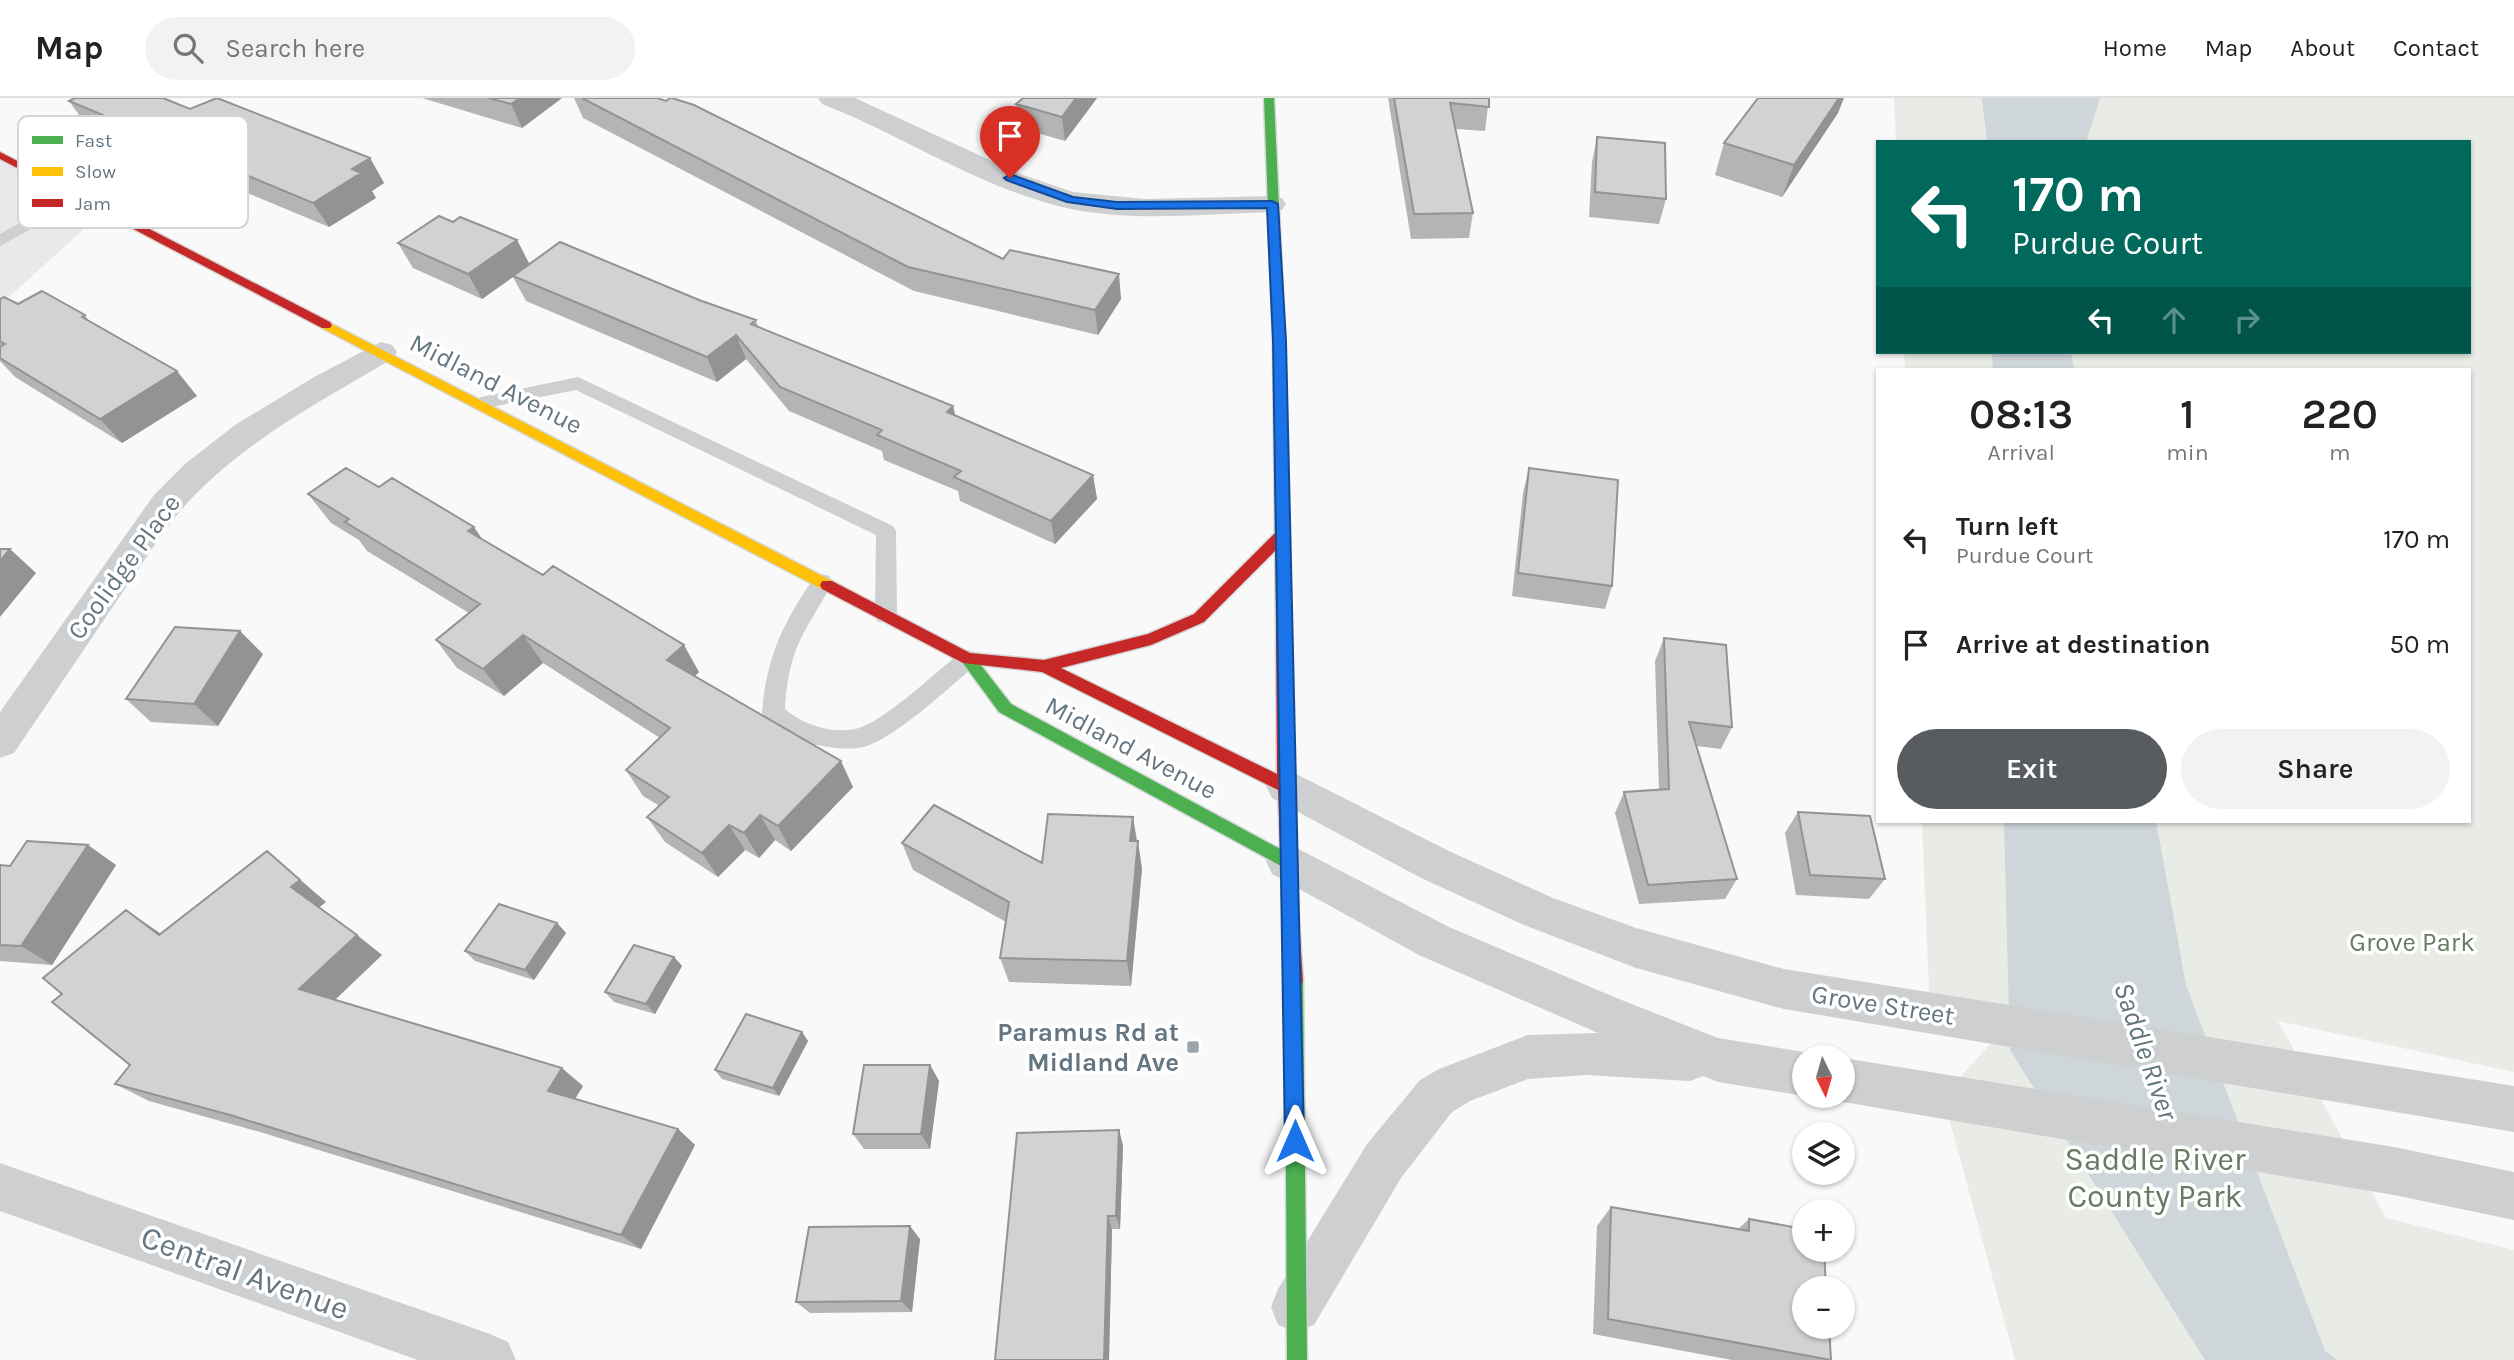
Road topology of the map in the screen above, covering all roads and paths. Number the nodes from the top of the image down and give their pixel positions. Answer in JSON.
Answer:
{"nodes":[{"id":1,"x":831,"y":98,"type":"edge"},
{"id":2,"x":1269,"y":98,"type":"edge"},
{"id":3,"x":0,"y":155,"type":"edge"},
{"id":4,"x":18,"y":164,"type":"edge"},
{"id":5,"x":1272,"y":204,"type":"junction"},
{"id":6,"x":24,"y":228,"type":"edge"},
{"id":7,"x":140,"y":228,"type":"edge"},
{"id":8,"x":0,"y":242,"type":"edge"},
{"id":9,"x":381,"y":352,"type":"junction"},
{"id":10,"x":481,"y":403,"type":"junction"},
{"id":11,"x":1282,"y":536,"type":"junction"},
{"id":12,"x":822,"y":582,"type":"junction"},
{"id":13,"x":886,"y":616,"type":"junction"},
{"id":14,"x":968,"y":659,"type":"junction"},
{"id":15,"x":1044,"y":666,"type":"junction"},
{"id":16,"x":0,"y":742,"type":"edge"},
{"id":17,"x":1286,"y":786,"type":"junction"},
{"id":18,"x":1287,"y":861,"type":"junction"},
{"id":19,"x":1718,"y":1060,"type":"junction"},
{"id":20,"x":1792,"y":1072,"type":"edge"},
{"id":21,"x":1855,"y":1082,"type":"edge"},
{"id":22,"x":2514,"y":1108,"type":"edge"},
{"id":23,"x":0,"y":1186,"type":"edge"},
{"id":24,"x":2514,"y":1196,"type":"edge"},
{"id":25,"x":1296,"y":1307,"type":"junction"},
{"id":26,"x":490,"y":1360,"type":"edge"},
{"id":27,"x":1297,"y":1360,"type":"edge"}],
"edges":[{"from":1,"to":5,"type":"street"},
{"from":2,"to":5,"type":"street"},
{"from":3,"to":4,"type":"street","name":"Midland Avenue"},
{"from":5,"to":11,"type":"street"},
{"from":6,"to":8,"type":"lane"},
{"from":7,"to":9,"type":"street","name":"Midland Avenue"},
{"from":9,"to":10,"type":"street","name":"Midland Avenue"},
{"from":9,"to":16,"type":"street","name":"Coolidge Place"},
{"from":10,"to":12,"type":"street","name":"Midland Avenue"},
{"from":10,"to":13,"type":"lane"},
{"from":11,"to":15,"type":"street"},
{"from":11,"to":17,"type":"street"},
{"from":12,"to":13,"type":"street","name":"Midland Avenue"},
{"from":12,"to":14,"type":"lane"},
{"from":13,"to":14,"type":"street","name":"Midland Avenue"},
{"from":14,"to":15,"type":"street","name":"Midland Avenue"},
{"from":14,"to":18,"type":"street","name":"Midland Avenue"},
{"from":15,"to":17,"type":"street","name":"Midland Avenue"},
{"from":17,"to":18,"type":"street"},
{"from":17,"to":22,"type":"street","name":"Grove Street"},
{"from":18,"to":19,"type":"street"},
{"from":18,"to":25,"type":"street"},
{"from":19,"to":20,"type":"street"},
{"from":19,"to":25,"type":"street"},
{"from":21,"to":24,"type":"street"},
{"from":23,"to":26,"type":"street","name":"Central Avenue"},
{"from":25,"to":27,"type":"street"}]}
